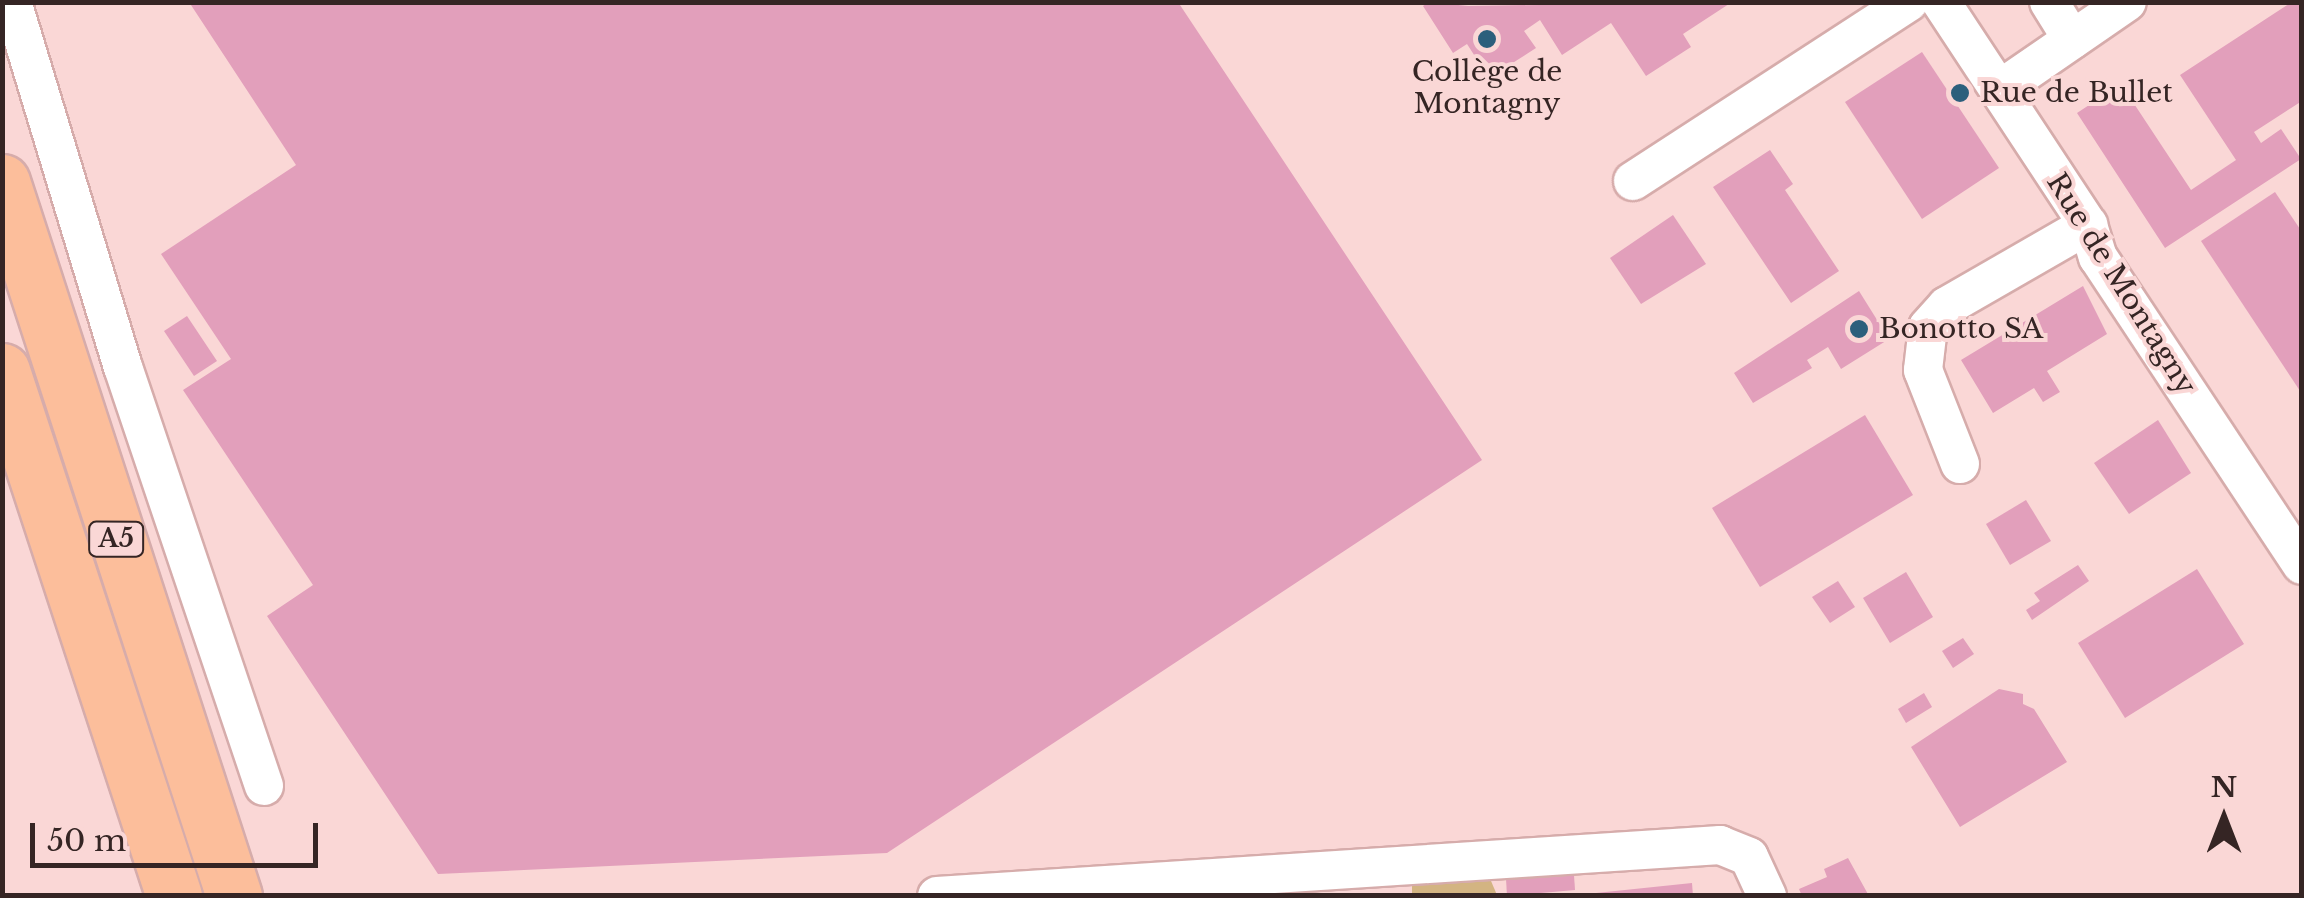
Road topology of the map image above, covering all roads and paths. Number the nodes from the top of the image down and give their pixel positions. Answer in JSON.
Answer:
{"nodes":[{"id":1,"x":12,"y":2,"type":"edge"},
{"id":2,"x":1909,"y":2,"type":"edge"},
{"id":3,"x":1941,"y":2,"type":"edge"},
{"id":4,"x":2049,"y":2,"type":"edge"},
{"id":5,"x":2127,"y":2,"type":"edge"},
{"id":6,"x":2072,"y":39,"type":"junction"},
{"id":7,"x":1999,"y":90,"type":"junction"},
{"id":8,"x":1633,"y":181,"type":"dead end"},
{"id":9,"x":2,"y":182,"type":"edge"},
{"id":10,"x":2088,"y":226,"type":"junction"},
{"id":11,"x":2,"y":371,"type":"edge"},
{"id":12,"x":1960,"y":464,"type":"dead end"},
{"id":13,"x":2302,"y":565,"type":"edge"},
{"id":14,"x":264,"y":786,"type":"dead end"},
{"id":15,"x":174,"y":896,"type":"edge"},
{"id":16,"x":234,"y":896,"type":"edge"},
{"id":17,"x":937,"y":896,"type":"edge"},
{"id":18,"x":1767,"y":896,"type":"edge"}],
"edges":[{"from":1,"to":14,"type":"street"},
{"from":2,"to":8,"type":"street"},
{"from":3,"to":7,"type":"street","name":"Rue de Montagny"},
{"from":4,"to":6,"type":"street"},
{"from":5,"to":6,"type":"street"},
{"from":6,"to":7,"type":"street"},
{"from":7,"to":10,"type":"street","name":"Rue de Montagny"},
{"from":9,"to":16,"type":"highway","number":"A5"},
{"from":10,"to":12,"type":"street"},
{"from":10,"to":13,"type":"street","name":"Rue de Montagny"},
{"from":11,"to":15,"type":"highway","number":"A5"},
{"from":17,"to":18,"type":"street"}]}
